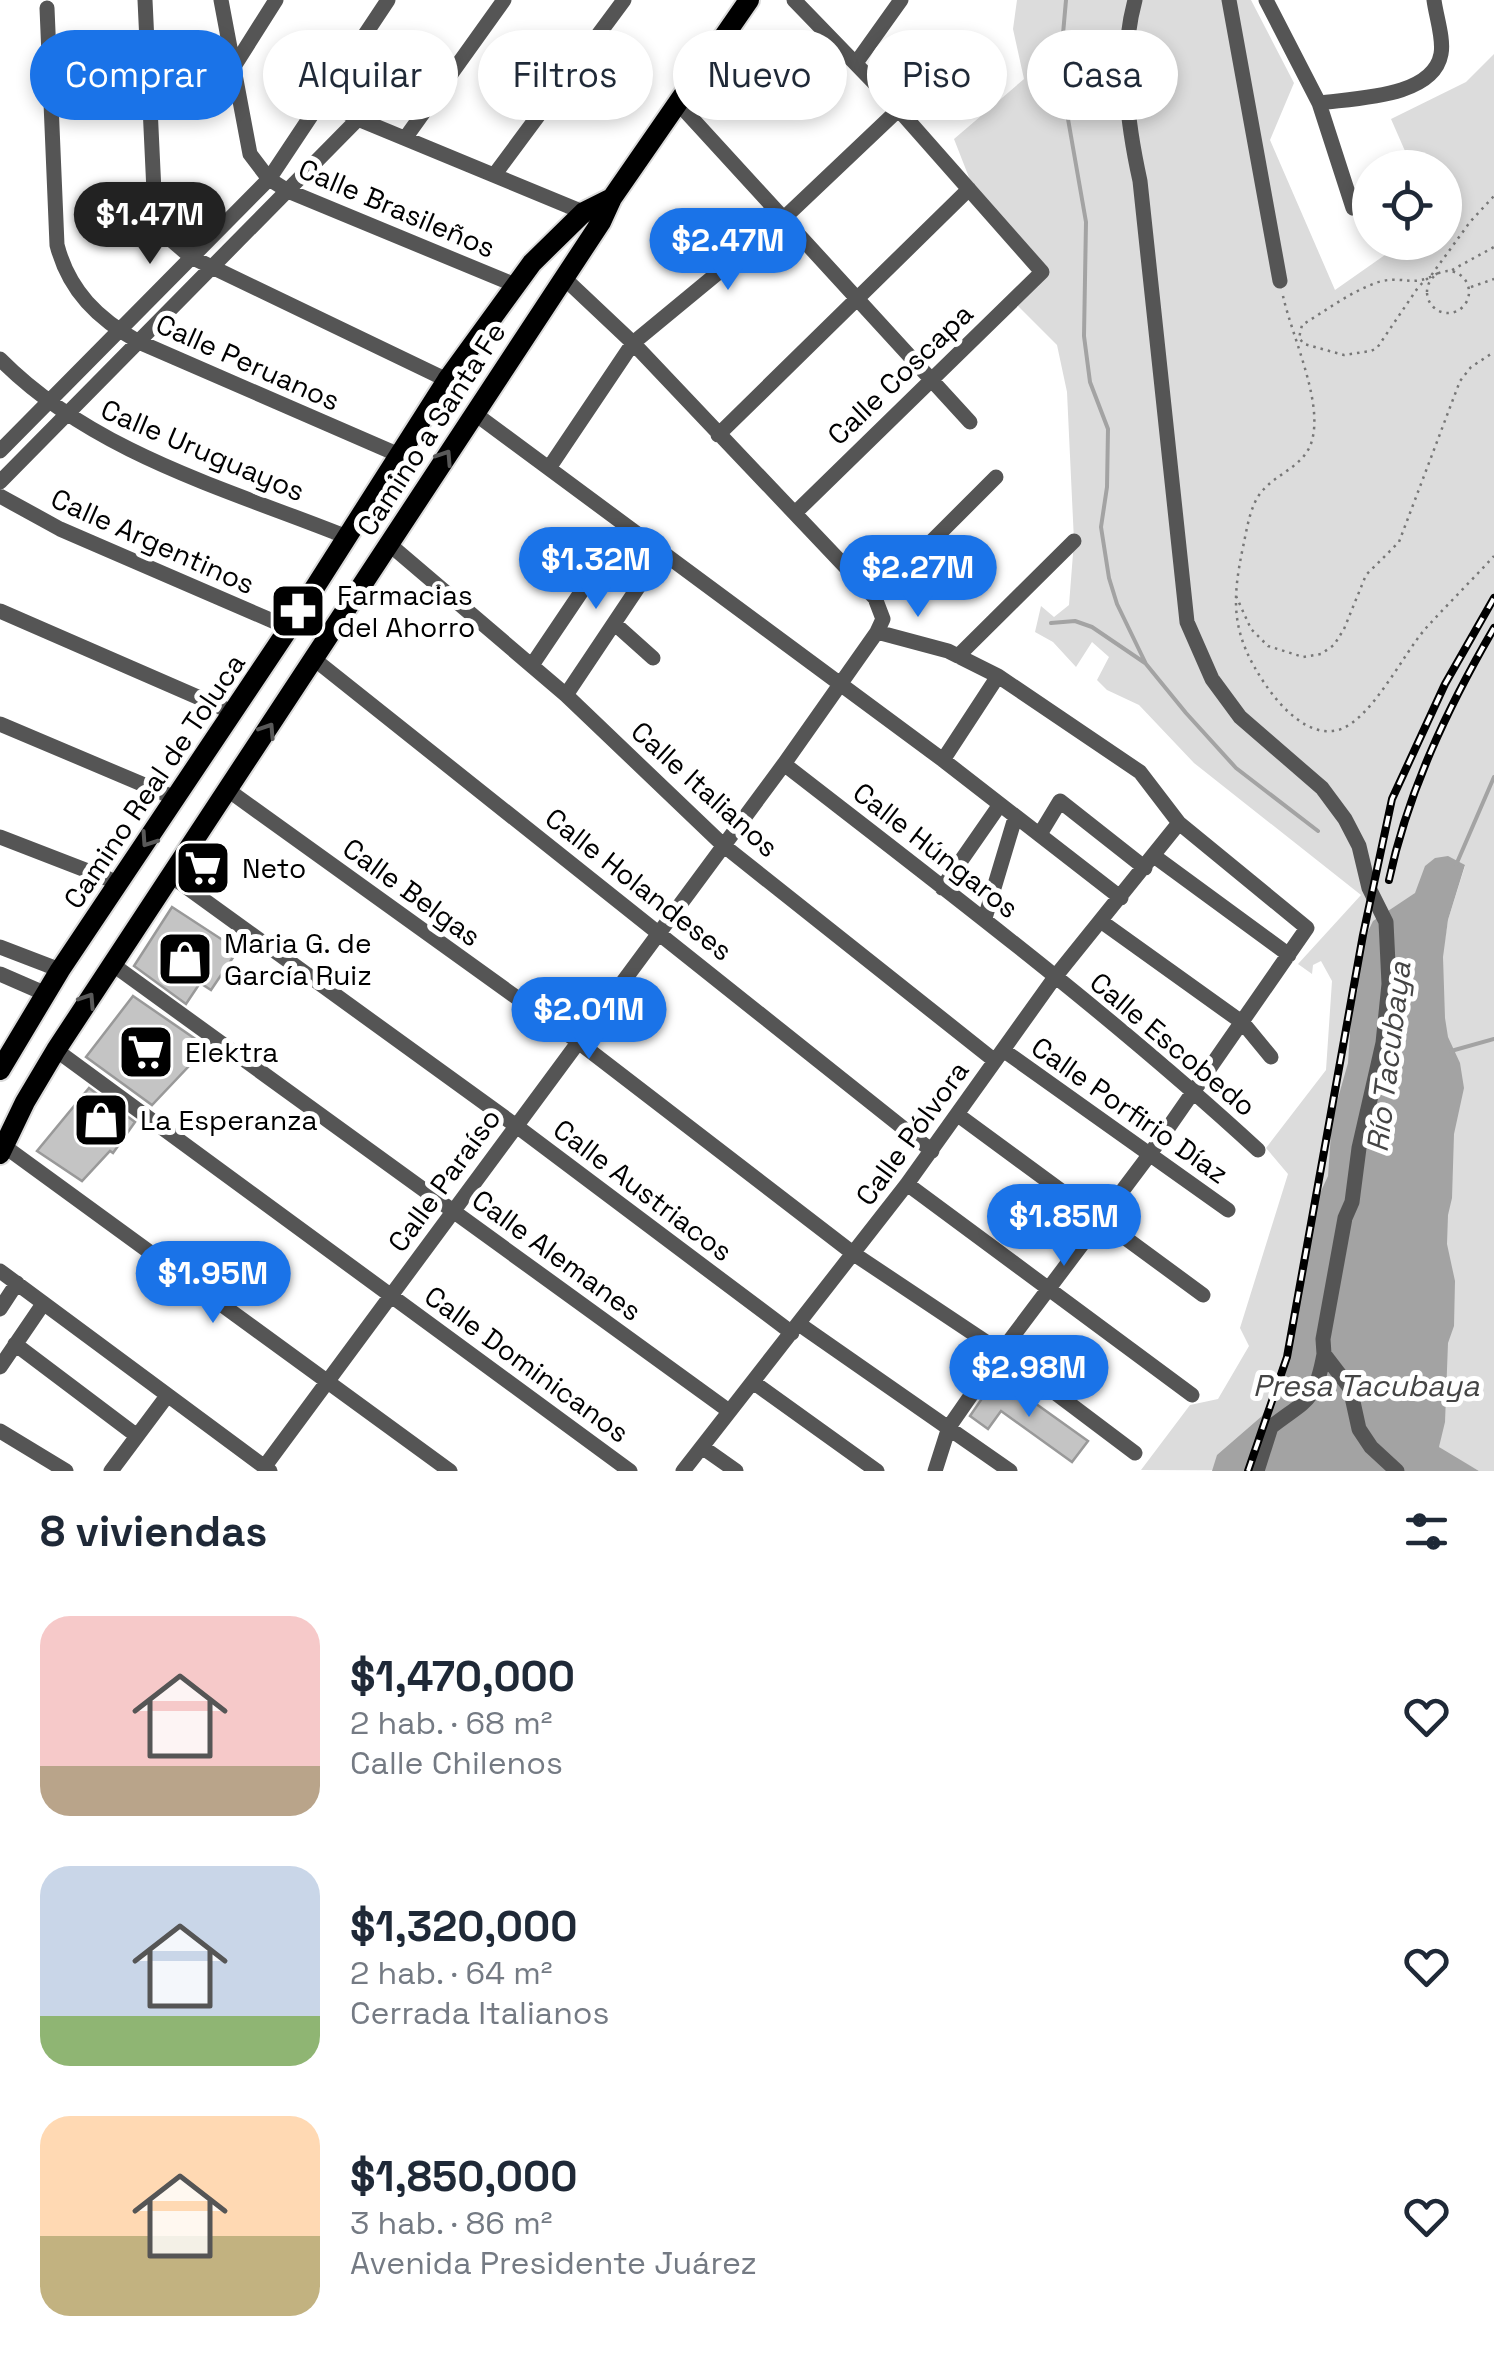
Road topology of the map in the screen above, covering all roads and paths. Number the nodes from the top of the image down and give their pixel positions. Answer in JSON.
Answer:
{"nodes":[{"id":1,"x":145,"y":0,"type":"edge"},
{"id":2,"x":221,"y":0,"type":"edge"},
{"id":3,"x":276,"y":0,"type":"edge"},
{"id":4,"x":388,"y":0,"type":"edge"},
{"id":5,"x":504,"y":0,"type":"edge"},
{"id":6,"x":624,"y":0,"type":"edge"},
{"id":7,"x":794,"y":0,"type":"edge"},
{"id":8,"x":901,"y":0,"type":"edge"},
{"id":9,"x":1135,"y":0,"type":"edge"},
{"id":10,"x":1229,"y":0,"type":"edge"},
{"id":11,"x":1266,"y":0,"type":"edge"},
{"id":12,"x":1434,"y":0,"type":"edge"},
{"id":13,"x":745,"y":2,"type":"edge"},
{"id":14,"x":47,"y":8,"type":"dead end"},
{"id":15,"x":226,"y":30,"type":"edge"},
{"id":16,"x":368,"y":30,"type":"edge"},
{"id":17,"x":726,"y":30,"type":"edge"},
{"id":18,"x":243,"y":52,"type":"edge"},
{"id":19,"x":856,"y":62,"type":"junction"},
{"id":20,"x":867,"y":75,"type":"edge"},
{"id":21,"x":1319,"y":103,"type":"junction"},
{"id":22,"x":673,"y":108,"type":"edge"},
{"id":23,"x":243,"y":119,"type":"edge"},
{"id":24,"x":309,"y":120,"type":"edge"},
{"id":25,"x":357,"y":120,"type":"edge"},
{"id":26,"x":361,"y":120,"type":"edge"},
{"id":27,"x":693,"y":120,"type":"edge"},
{"id":28,"x":887,"y":120,"type":"edge"},
{"id":29,"x":907,"y":120,"type":"edge"},
{"id":30,"x":406,"y":137,"type":"junction"},
{"id":31,"x":494,"y":174,"type":"junction"},
{"id":32,"x":269,"y":179,"type":"junction"},
{"id":33,"x":969,"y":190,"type":"junction"},
{"id":34,"x":288,"y":191,"type":"junction"},
{"id":35,"x":1494,"y":196,"type":"edge"},
{"id":36,"x":1352,"y":205,"type":"edge"},
{"id":37,"x":592,"y":217,"type":"junction"},
{"id":38,"x":782,"y":220,"type":"junction"},
{"id":39,"x":1494,"y":246,"type":"edge"},
{"id":40,"x":191,"y":257,"type":"junction"},
{"id":41,"x":213,"y":267,"type":"junction"},
{"id":42,"x":1451,"y":271,"type":"junction"},
{"id":43,"x":1438,"y":273,"type":"junction"},
{"id":44,"x":563,"y":277,"type":"junction"},
{"id":45,"x":1280,"y":280,"type":"joint"},
{"id":46,"x":1426,"y":280,"type":"junction"},
{"id":47,"x":1494,"y":280,"type":"edge"},
{"id":48,"x":515,"y":285,"type":"junction"},
{"id":49,"x":1469,"y":288,"type":"junction"},
{"id":50,"x":857,"y":298,"type":"junction"},
{"id":51,"x":119,"y":331,"type":"junction"},
{"id":52,"x":139,"y":342,"type":"junction"},
{"id":53,"x":633,"y":343,"type":"junction"},
{"id":54,"x":1494,"y":352,"type":"edge"},
{"id":55,"x":0,"y":360,"type":"edge"},
{"id":56,"x":930,"y":378,"type":"junction"},
{"id":57,"x":447,"y":380,"type":"junction"},
{"id":58,"x":48,"y":402,"type":"junction"},
{"id":59,"x":474,"y":413,"type":"junction"},
{"id":60,"x":66,"y":416,"type":"junction"},
{"id":61,"x":970,"y":422,"type":"dead end"},
{"id":62,"x":718,"y":435,"type":"junction"},
{"id":63,"x":0,"y":452,"type":"edge"},
{"id":64,"x":399,"y":455,"type":"junction"},
{"id":65,"x":549,"y":468,"type":"junction"},
{"id":66,"x":996,"y":477,"type":"dead end"},
{"id":67,"x":0,"y":482,"type":"edge"},
{"id":68,"x":0,"y":496,"type":"edge"},
{"id":69,"x":794,"y":513,"type":"junction"},
{"id":70,"x":626,"y":527,"type":"junction"},
{"id":71,"x":346,"y":537,"type":"junction"},
{"id":72,"x":1074,"y":542,"type":"dead end"},
{"id":73,"x":389,"y":544,"type":"junction"},
{"id":74,"x":661,"y":554,"type":"junction"},
{"id":75,"x":1494,"y":556,"type":"edge"},
{"id":76,"x":1236,"y":595,"type":"junction"},
{"id":77,"x":876,"y":598,"type":"junction"},
{"id":78,"x":0,"y":612,"type":"edge"},
{"id":79,"x":615,"y":624,"type":"junction"},
{"id":80,"x":289,"y":628,"type":"junction"},
{"id":81,"x":877,"y":632,"type":"junction"},
{"id":82,"x":953,"y":653,"type":"junction"},
{"id":83,"x":652,"y":658,"type":"dead end"},
{"id":84,"x":314,"y":659,"type":"junction"},
{"id":85,"x":532,"y":665,"type":"junction"},
{"id":86,"x":998,"y":676,"type":"junction"},
{"id":87,"x":841,"y":684,"type":"junction"},
{"id":88,"x":566,"y":694,"type":"junction"},
{"id":89,"x":232,"y":712,"type":"junction"},
{"id":90,"x":0,"y":724,"type":"edge"},
{"id":91,"x":943,"y":760,"type":"junction"},
{"id":92,"x":784,"y":764,"type":"junction"},
{"id":93,"x":228,"y":790,"type":"junction"},
{"id":94,"x":175,"y":798,"type":"junction"},
{"id":95,"x":999,"y":806,"type":"junction"},
{"id":96,"x":1015,"y":818,"type":"junction"},
{"id":97,"x":1179,"y":823,"type":"junction"},
{"id":98,"x":1040,"y":834,"type":"junction"},
{"id":99,"x":0,"y":836,"type":"edge"},
{"id":100,"x":723,"y":844,"type":"junction"},
{"id":101,"x":1150,"y":862,"type":"junction"},
{"id":102,"x":171,"y":876,"type":"junction"},
{"id":103,"x":119,"y":883,"type":"junction"},
{"id":104,"x":942,"y":888,"type":"junction"},
{"id":105,"x":1121,"y":898,"type":"junction"},
{"id":106,"x":985,"y":918,"type":"junction"},
{"id":107,"x":1102,"y":922,"type":"junction"},
{"id":108,"x":658,"y":931,"type":"junction"},
{"id":109,"x":0,"y":947,"type":"edge"},
{"id":110,"x":1289,"y":955,"type":"junction"},
{"id":111,"x":112,"y":964,"type":"junction"},
{"id":112,"x":60,"y":970,"type":"junction"},
{"id":113,"x":0,"y":974,"type":"edge"},
{"id":114,"x":1056,"y":977,"type":"junction"},
{"id":115,"x":46,"y":994,"type":"junction"},
{"id":116,"x":1244,"y":1024,"type":"junction"},
{"id":117,"x":576,"y":1042,"type":"junction"},
{"id":118,"x":56,"y":1050,"type":"junction"},
{"id":119,"x":999,"y":1055,"type":"junction"},
{"id":120,"x":1271,"y":1058,"type":"dead end"},
{"id":121,"x":0,"y":1070,"type":"edge"},
{"id":122,"x":1192,"y":1090,"type":"junction"},
{"id":123,"x":958,"y":1115,"type":"junction"},
{"id":124,"x":515,"y":1125,"type":"junction"},
{"id":125,"x":1,"y":1147,"type":"edge"},
{"id":126,"x":1258,"y":1150,"type":"dead end"},
{"id":127,"x":932,"y":1151,"type":"junction"},
{"id":128,"x":1150,"y":1154,"type":"junction"},
{"id":129,"x":907,"y":1184,"type":"junction"},
{"id":130,"x":453,"y":1210,"type":"junction"},
{"id":131,"x":1228,"y":1210,"type":"dead end"},
{"id":132,"x":1100,"y":1220,"type":"junction"},
{"id":133,"x":854,"y":1254,"type":"junction"},
{"id":134,"x":0,"y":1271,"type":"edge"},
{"id":135,"x":17,"y":1282,"type":"junction"},
{"id":136,"x":1051,"y":1288,"type":"junction"},
{"id":137,"x":392,"y":1295,"type":"junction"},
{"id":138,"x":1203,"y":1295,"type":"dead end"},
{"id":139,"x":43,"y":1304,"type":"junction"},
{"id":140,"x":0,"y":1309,"type":"edge"},
{"id":141,"x":796,"y":1329,"type":"junction"},
{"id":142,"x":14,"y":1344,"type":"junction"},
{"id":143,"x":1001,"y":1352,"type":"junction"},
{"id":144,"x":1324,"y":1354,"type":"junction"},
{"id":145,"x":0,"y":1366,"type":"edge"},
{"id":146,"x":327,"y":1381,"type":"junction"},
{"id":147,"x":754,"y":1382,"type":"junction"},
{"id":148,"x":1192,"y":1395,"type":"dead end"},
{"id":149,"x":168,"y":1396,"type":"junction"},
{"id":150,"x":729,"y":1411,"type":"junction"},
{"id":151,"x":950,"y":1427,"type":"junction"},
{"id":152,"x":0,"y":1431,"type":"edge"},
{"id":153,"x":137,"y":1436,"type":"junction"},
{"id":154,"x":702,"y":1447,"type":"junction"},
{"id":155,"x":1135,"y":1453,"type":"dead end"},
{"id":156,"x":268,"y":1469,"type":"edge"},
{"id":157,"x":66,"y":1471,"type":"edge"},
{"id":158,"x":110,"y":1471,"type":"edge"},
{"id":159,"x":450,"y":1471,"type":"edge"},
{"id":160,"x":630,"y":1471,"type":"edge"},
{"id":161,"x":683,"y":1471,"type":"edge"},
{"id":162,"x":736,"y":1471,"type":"edge"},
{"id":163,"x":877,"y":1471,"type":"edge"},
{"id":164,"x":935,"y":1471,"type":"edge"},
{"id":165,"x":1010,"y":1471,"type":"edge"},
{"id":166,"x":1257,"y":1471,"type":"edge"},
{"id":167,"x":1397,"y":1471,"type":"edge"}],
"edges":[{"from":1,"to":40,"type":"street"},
{"from":2,"to":15,"type":"street","name":"Calle Brasileños"},
{"from":3,"to":18,"type":"street"},
{"from":4,"to":16,"type":"street"},
{"from":5,"to":30,"type":"street"},
{"from":6,"to":31,"type":"street"},
{"from":7,"to":19,"type":"street"},
{"from":8,"to":19,"type":"street"},
{"from":9,"to":144,"type":"street"},
{"from":10,"to":45,"type":"street"},
{"from":11,"to":21,"type":"street"},
{"from":12,"to":21,"type":"street"},
{"from":13,"to":17,"type":"main road"},
{"from":14,"to":51,"type":"street","name":"Calle Peruanos"},
{"from":19,"to":20,"type":"street"},
{"from":21,"to":36,"type":"street"},
{"from":22,"to":37,"type":"main road","name":"Camino Real de Toluca"},
{"from":23,"to":32,"type":"street","name":"Calle Brasileños"},
{"from":24,"to":32,"type":"street"},
{"from":25,"to":34,"type":"street"},
{"from":26,"to":30,"type":"street"},
{"from":27,"to":38,"type":"street"},
{"from":28,"to":38,"type":"street"},
{"from":29,"to":33,"type":"street"},
{"from":30,"to":31,"type":"street"},
{"from":31,"to":37,"type":"street"},
{"from":32,"to":34,"type":"street","name":"Calle Brasileños"},
{"from":32,"to":40,"type":"street"},
{"from":33,"to":50,"type":"street"},
{"from":33,"to":56,"type":"street","name":"Calle Coscapa"},
{"from":34,"to":41,"type":"street"},
{"from":34,"to":48,"type":"street","name":"Calle Brasileños"},
{"from":35,"to":46,"type":"path"},
{"from":37,"to":44,"type":"main road","name":"Camino a Santa Fe"},
{"from":37,"to":48,"type":"main road","name":"Camino Real de Toluca"},
{"from":38,"to":50,"type":"street"},
{"from":38,"to":53,"type":"street"},
{"from":39,"to":42,"type":"path"},
{"from":40,"to":41,"type":"street"},
{"from":40,"to":51,"type":"street"},
{"from":41,"to":52,"type":"street"},
{"from":41,"to":57,"type":"street"},
{"from":42,"to":43,"type":"path"},
{"from":42,"to":49,"type":"path"},
{"from":43,"to":46,"type":"path"},
{"from":43,"to":49,"type":"path"},
{"from":44,"to":53,"type":"street"},
{"from":44,"to":59,"type":"main road","name":"Camino a Santa Fe"},
{"from":45,"to":76,"type":"path"},
{"from":46,"to":46,"type":"path"},
{"from":47,"to":49,"type":"path"},
{"from":48,"to":57,"type":"main road","name":"Camino Real de Toluca"},
{"from":50,"to":56,"type":"street"},
{"from":50,"to":62,"type":"street"},
{"from":51,"to":52,"type":"street","name":"Calle Peruanos"},
{"from":51,"to":58,"type":"street"},
{"from":52,"to":60,"type":"street"},
{"from":52,"to":64,"type":"street","name":"Calle Peruanos"},
{"from":53,"to":62,"type":"street"},
{"from":53,"to":65,"type":"street"},
{"from":54,"to":76,"type":"path"},
{"from":55,"to":58,"type":"street","name":"Calle Uruguayos"},
{"from":56,"to":61,"type":"street"},
{"from":56,"to":69,"type":"street","name":"Calle Coscapa"},
{"from":57,"to":64,"type":"main road","name":"Camino Real de Toluca"},
{"from":58,"to":60,"type":"street","name":"Calle Uruguayos"},
{"from":58,"to":63,"type":"street"},
{"from":59,"to":65,"type":"street"},
{"from":73,"to":59,"type":"main road","name":"Camino a Santa Fe","one_way":true},
{"from":60,"to":67,"type":"street"},
{"from":60,"to":71,"type":"street","name":"Calle Uruguayos"},
{"from":62,"to":69,"type":"street"},
{"from":64,"to":71,"type":"main road","name":"Camino Real de Toluca"},
{"from":65,"to":70,"type":"street"},
{"from":66,"to":77,"type":"street"},
{"from":68,"to":80,"type":"street","name":"Calle Argentinos"},
{"from":69,"to":77,"type":"street"},
{"from":70,"to":74,"type":"street"},
{"from":70,"to":85,"type":"street"},
{"from":71,"to":80,"type":"main road","name":"Camino Real de Toluca"},
{"from":72,"to":82,"type":"street"},
{"from":73,"to":84,"type":"main road","name":"Camino a Santa Fe"},
{"from":73,"to":85,"type":"street","name":"Calle Italianos"},
{"from":74,"to":79,"type":"street"},
{"from":74,"to":87,"type":"street"},
{"from":75,"to":76,"type":"path"},
{"from":77,"to":81,"type":"street"},
{"from":78,"to":89,"type":"street"},
{"from":79,"to":83,"type":"street"},
{"from":79,"to":88,"type":"street"},
{"from":80,"to":89,"type":"main road","name":"Camino Real de Toluca"},
{"from":81,"to":82,"type":"street"},
{"from":81,"to":87,"type":"street","name":"Calle Paraíso"},
{"from":82,"to":86,"type":"street"},
{"from":93,"to":84,"type":"main road","name":"Camino a Santa Fe","one_way":true},
{"from":84,"to":108,"type":"street","name":"Calle Holandeses"},
{"from":85,"to":88,"type":"street","name":"Calle Italianos"},
{"from":86,"to":91,"type":"street"},
{"from":86,"to":97,"type":"street"},
{"from":87,"to":91,"type":"street"},
{"from":87,"to":92,"type":"street","name":"Calle Paraíso"},
{"from":88,"to":100,"type":"street","name":"Calle Italianos"},
{"from":89,"to":94,"type":"main road","name":"Camino Real de Toluca"},
{"from":90,"to":94,"type":"street"},
{"from":91,"to":95,"type":"street"},
{"from":92,"to":100,"type":"street","name":"Calle Paraíso"},
{"from":92,"to":104,"type":"street","name":"Calle Húngaros"},
{"from":93,"to":102,"type":"main road","name":"Camino a Santa Fe"},
{"from":93,"to":117,"type":"street","name":"Calle Belgas"},
{"from":94,"to":103,"type":"main road","name":"Camino Real de Toluca","one_way":true},
{"from":95,"to":96,"type":"street"},
{"from":95,"to":104,"type":"street"},
{"from":96,"to":98,"type":"street"},
{"from":96,"to":106,"type":"street"},
{"from":97,"to":101,"type":"street","name":"Calle Pólvora"},
{"from":97,"to":110,"type":"street"},
{"from":98,"to":101,"type":"street"},
{"from":98,"to":105,"type":"street"},
{"from":99,"to":103,"type":"street"},
{"from":100,"to":108,"type":"street","name":"Calle Paraíso"},
{"from":100,"to":119,"type":"street","name":"Calle Italianos"},
{"from":101,"to":105,"type":"street","name":"Calle Pólvora"},
{"from":101,"to":110,"type":"street"},
{"from":102,"to":111,"type":"main road","name":"Camino a Santa Fe"},
{"from":102,"to":124,"type":"street","name":"Calle Austriacos"},
{"from":103,"to":112,"type":"main road","name":"Camino Real de Toluca"},
{"from":104,"to":106,"type":"street","name":"Calle Húngaros"},
{"from":105,"to":107,"type":"street","name":"Calle Pólvora"},
{"from":106,"to":114,"type":"street","name":"Calle Húngaros"},
{"from":107,"to":114,"type":"street","name":"Calle Pólvora"},
{"from":107,"to":116,"type":"street"},
{"from":108,"to":117,"type":"street","name":"Calle Paraíso"},
{"from":108,"to":127,"type":"street","name":"Calle Holandeses"},
{"from":109,"to":112,"type":"street"},
{"from":110,"to":116,"type":"street"},
{"from":118,"to":111,"type":"main road","name":"Camino a Santa Fe","one_way":true},
{"from":111,"to":130,"type":"street","name":"Calle Alemanes"},
{"from":112,"to":115,"type":"main road","name":"Camino Real de Toluca"},
{"from":113,"to":115,"type":"street"},
{"from":114,"to":119,"type":"street","name":"Calle Pólvora"},
{"from":114,"to":122,"type":"street","name":"Calle Escobedo"},
{"from":115,"to":121,"type":"main road","name":"Camino Real de Toluca"},
{"from":116,"to":120,"type":"street"},
{"from":116,"to":122,"type":"street"},
{"from":117,"to":124,"type":"street","name":"Calle Paraíso"},
{"from":117,"to":133,"type":"street","name":"Calle Belgas"},
{"from":118,"to":125,"type":"main road","name":"Camino a Santa Fe"},
{"from":118,"to":137,"type":"street","name":"Calle Dominicanos"},
{"from":119,"to":123,"type":"street","name":"Calle Pólvora"},
{"from":119,"to":128,"type":"street","name":"Calle Porfirio Díaz"},
{"from":122,"to":126,"type":"street","name":"Calle Escobedo"},
{"from":122,"to":128,"type":"street"},
{"from":123,"to":127,"type":"street","name":"Calle Pólvora"},
{"from":123,"to":132,"type":"street"},
{"from":124,"to":130,"type":"street","name":"Calle Paraíso"},
{"from":124,"to":141,"type":"street","name":"Calle Austriacos"},
{"from":125,"to":146,"type":"street"},
{"from":127,"to":129,"type":"street","name":"Calle Pólvora"},
{"from":128,"to":131,"type":"street","name":"Calle Porfirio Díaz"},
{"from":128,"to":132,"type":"street"},
{"from":129,"to":133,"type":"street","name":"Calle Pólvora"},
{"from":129,"to":136,"type":"street"},
{"from":130,"to":137,"type":"street","name":"Calle Paraíso"},
{"from":130,"to":150,"type":"street","name":"Calle Alemanes"},
{"from":132,"to":136,"type":"street"},
{"from":132,"to":138,"type":"street"},
{"from":133,"to":141,"type":"street","name":"Calle Pólvora"},
{"from":133,"to":143,"type":"street","name":"Calle Belgas"},
{"from":134,"to":135,"type":"street"},
{"from":135,"to":139,"type":"street"},
{"from":135,"to":140,"type":"street"},
{"from":136,"to":143,"type":"street"},
{"from":136,"to":148,"type":"street"},
{"from":137,"to":146,"type":"street","name":"Calle Paraíso"},
{"from":137,"to":160,"type":"street","name":"Calle Dominicanos"},
{"from":139,"to":142,"type":"street"},
{"from":139,"to":149,"type":"street"},
{"from":141,"to":147,"type":"street","name":"Calle Pólvora"},
{"from":141,"to":151,"type":"street","name":"Calle Austriacos"},
{"from":142,"to":145,"type":"street"},
{"from":142,"to":153,"type":"street"},
{"from":143,"to":151,"type":"street"},
{"from":143,"to":155,"type":"street","name":"Calle Belgas"},
{"from":144,"to":166,"type":"street"},
{"from":144,"to":167,"type":"street"},
{"from":146,"to":156,"type":"street","name":"Calle Paraíso"},
{"from":146,"to":159,"type":"street"},
{"from":147,"to":150,"type":"street","name":"Calle Pólvora"},
{"from":147,"to":163,"type":"street"},
{"from":149,"to":153,"type":"street"},
{"from":149,"to":156,"type":"street"},
{"from":150,"to":154,"type":"street","name":"Calle Pólvora"},
{"from":151,"to":164,"type":"street"},
{"from":151,"to":165,"type":"street","name":"Calle Austriacos"},
{"from":152,"to":157,"type":"street"},
{"from":153,"to":158,"type":"street"},
{"from":154,"to":161,"type":"street","name":"Calle Pólvora"},
{"from":154,"to":162,"type":"street"}]}
